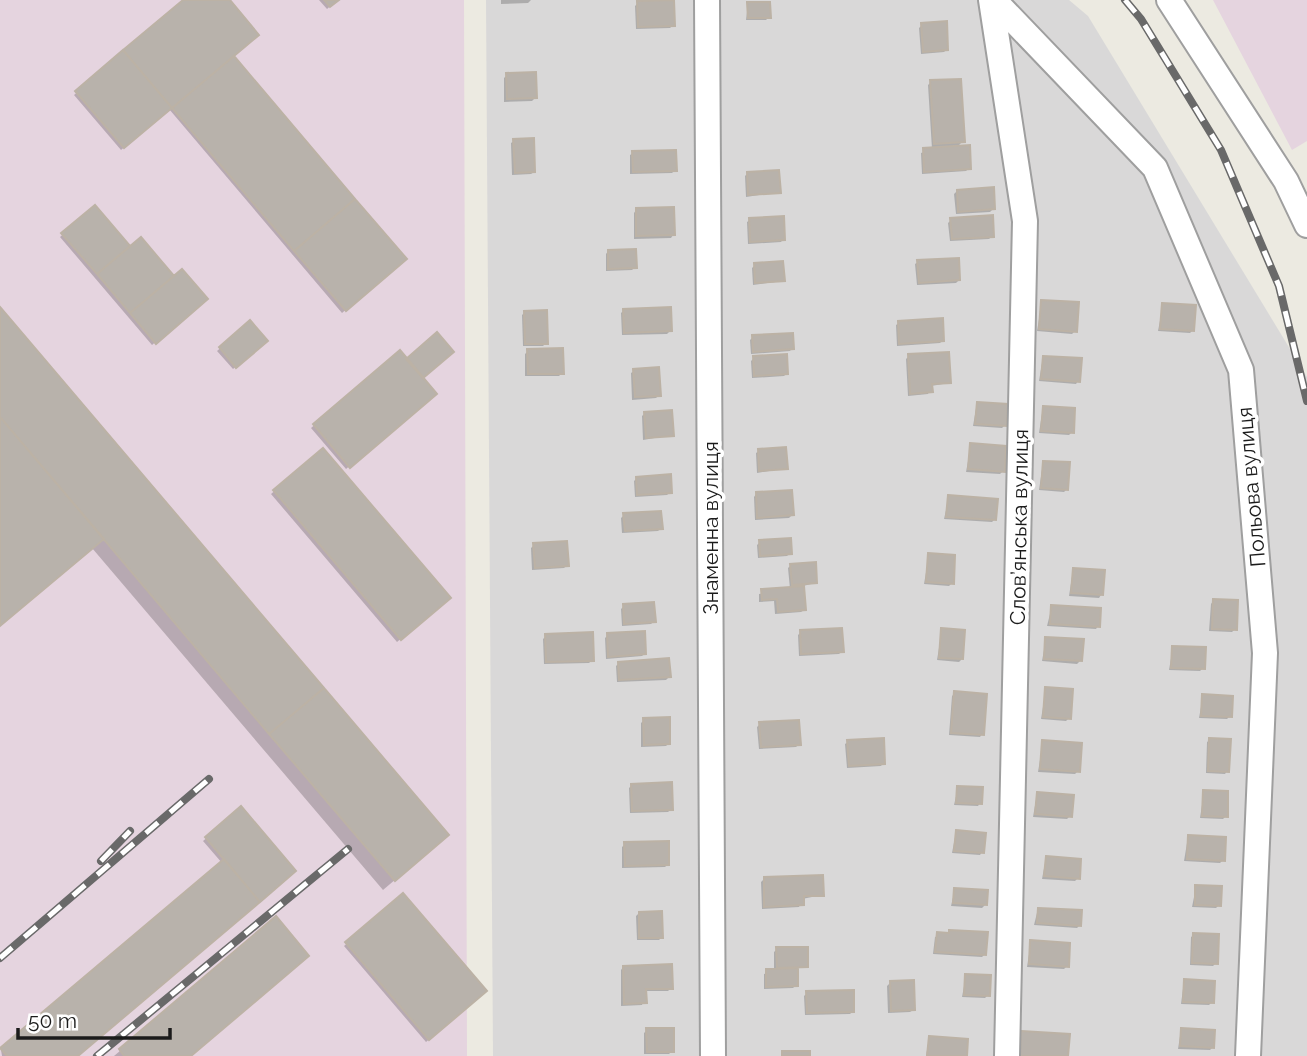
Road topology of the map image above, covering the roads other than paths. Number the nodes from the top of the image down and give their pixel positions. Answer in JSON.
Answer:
{"nodes":[{"id":1,"x":706,"y":0,"type":"edge"},
{"id":2,"x":992,"y":0,"type":"edge"},
{"id":3,"x":1168,"y":0,"type":"edge"},
{"id":4,"x":1307,"y":225,"type":"edge"},
{"id":5,"x":713,"y":1056,"type":"edge"},
{"id":6,"x":1007,"y":1056,"type":"edge"},
{"id":7,"x":1248,"y":1056,"type":"edge"}],
"edges":[{"from":1,"to":5,"type":"street","name":"Знаменна вулиця"},
{"from":2,"to":6,"type":"street","name":"Слов’янська вулиця"},
{"from":2,"to":7,"type":"street","name":"Польова вулиця"},
{"from":3,"to":4,"type":"street"}]}
